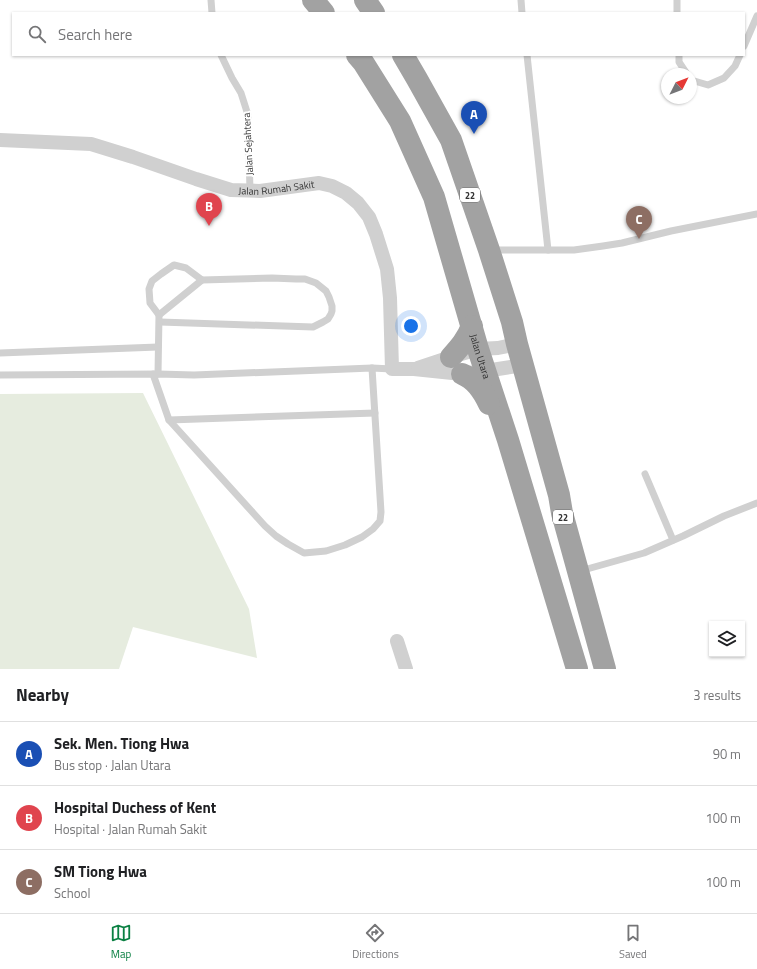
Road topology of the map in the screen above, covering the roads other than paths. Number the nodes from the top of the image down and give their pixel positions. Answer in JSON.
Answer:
{"nodes":[{"id":1,"x":211,"y":0,"type":"edge"},
{"id":2,"x":313,"y":0,"type":"edge"},
{"id":3,"x":365,"y":0,"type":"edge"},
{"id":4,"x":384,"y":0,"type":"edge"},
{"id":5,"x":521,"y":0,"type":"edge"},
{"id":6,"x":677,"y":0,"type":"edge"},
{"id":7,"x":212,"y":12,"type":"edge"},
{"id":8,"x":323,"y":12,"type":"edge"},
{"id":9,"x":373,"y":12,"type":"edge"},
{"id":10,"x":386,"y":12,"type":"edge"},
{"id":11,"x":522,"y":12,"type":"edge"},
{"id":12,"x":677,"y":12,"type":"edge"},
{"id":13,"x":757,"y":16,"type":"edge"},
{"id":14,"x":745,"y":44,"type":"edge"},
{"id":15,"x":221,"y":56,"type":"edge"},
{"id":16,"x":359,"y":56,"type":"edge"},
{"id":17,"x":404,"y":56,"type":"edge"},
{"id":18,"x":527,"y":56,"type":"edge"},
{"id":19,"x":679,"y":56,"type":"edge"},
{"id":20,"x":740,"y":56,"type":"edge"},
{"id":21,"x":683,"y":68,"type":"edge"},
{"id":22,"x":697,"y":82,"type":"edge"},
{"id":23,"x":0,"y":140,"type":"edge"},
{"id":24,"x":250,"y":191,"type":"junction"},
{"id":25,"x":757,"y":214,"type":"edge"},
{"id":26,"x":489,"y":250,"type":"junction"},
{"id":27,"x":548,"y":250,"type":"junction"},
{"id":28,"x":202,"y":280,"type":"junction"},
{"id":29,"x":160,"y":318,"type":"junction"},
{"id":30,"x":472,"y":326,"type":"junction"},
{"id":31,"x":517,"y":344,"type":"junction"},
{"id":32,"x":158,"y":347,"type":"junction"},
{"id":33,"x":478,"y":349,"type":"junction"},
{"id":34,"x":0,"y":353,"type":"edge"},
{"id":35,"x":523,"y":364,"type":"junction"},
{"id":36,"x":456,"y":365,"type":"junction"},
{"id":37,"x":372,"y":368,"type":"junction"},
{"id":38,"x":392,"y":369,"type":"junction"},
{"id":39,"x":414,"y":369,"type":"junction"},
{"id":40,"x":485,"y":372,"type":"junction"},
{"id":41,"x":155,"y":374,"type":"junction"},
{"id":42,"x":0,"y":375,"type":"edge"},
{"id":43,"x":375,"y":413,"type":"junction"},
{"id":44,"x":169,"y":420,"type":"junction"},
{"id":45,"x":508,"y":440,"type":"junction"},
{"id":46,"x":645,"y":474,"type":"dead end"},
{"id":47,"x":757,"y":503,"type":"edge"},
{"id":48,"x":673,"y":540,"type":"junction"},
{"id":49,"x":578,"y":572,"type":"junction"},
{"id":50,"x":397,"y":641,"type":"dead end"},
{"id":51,"x":406,"y":669,"type":"edge"},
{"id":52,"x":577,"y":669,"type":"edge"},
{"id":53,"x":605,"y":669,"type":"edge"}],
"edges":[{"from":1,"to":7,"type":"lane"},
{"from":2,"to":8,"type":"highway"},
{"from":3,"to":9,"type":"highway"},
{"from":4,"to":10,"type":"highway"},
{"from":5,"to":11,"type":"lane"},
{"from":6,"to":12,"type":"lane"},
{"from":13,"to":14,"type":"lane"},
{"from":15,"to":24,"type":"lane","name":"Jalan Sejahtera"},
{"from":16,"to":30,"type":"highway","name":"Jalan Utara"},
{"from":17,"to":26,"type":"highway","number":"22"},
{"from":18,"to":27,"type":"lane"},
{"from":19,"to":21,"type":"lane"},
{"from":20,"to":22,"type":"lane"},
{"from":23,"to":24,"type":"street","name":"Jalan Rumah Sakit"},
{"from":24,"to":38,"type":"street","name":"Jalan Rumah Sakit"},
{"from":25,"to":27,"type":"lane"},
{"from":26,"to":27,"type":"lane"},
{"from":26,"to":31,"type":"highway","number":"22"},
{"from":28,"to":29,"type":"lane"},
{"from":28,"to":29,"type":"lane"},
{"from":28,"to":29,"type":"lane"},
{"from":29,"to":32,"type":"lane"},
{"from":30,"to":33,"type":"highway","name":"Jalan Utara"},
{"from":30,"to":36,"type":"highway"},
{"from":31,"to":33,"type":"street"},
{"from":31,"to":35,"type":"highway","number":"22"},
{"from":32,"to":34,"type":"lane"},
{"from":32,"to":41,"type":"lane"},
{"from":33,"to":36,"type":"street"},
{"from":33,"to":40,"type":"highway","name":"Jalan Utara"},
{"from":35,"to":40,"type":"street"},
{"from":35,"to":49,"type":"highway","number":"22"},
{"from":36,"to":39,"type":"street"},
{"from":36,"to":39,"type":"street"},
{"from":36,"to":40,"type":"street"},
{"from":36,"to":45,"type":"highway"},
{"from":37,"to":38,"type":"lane"},
{"from":37,"to":41,"type":"lane"},
{"from":37,"to":43,"type":"lane"},
{"from":38,"to":39,"type":"street"},
{"from":40,"to":45,"type":"highway","name":"Jalan Utara"},
{"from":41,"to":42,"type":"lane"},
{"from":41,"to":44,"type":"lane"},
{"from":43,"to":44,"type":"lane"},
{"from":43,"to":44,"type":"lane"},
{"from":45,"to":52,"type":"highway","name":"Jalan Utara"},
{"from":46,"to":48,"type":"lane"},
{"from":47,"to":48,"type":"lane"},
{"from":48,"to":49,"type":"lane"},
{"from":49,"to":53,"type":"highway","number":"22"},
{"from":50,"to":51,"type":"street"}]}
